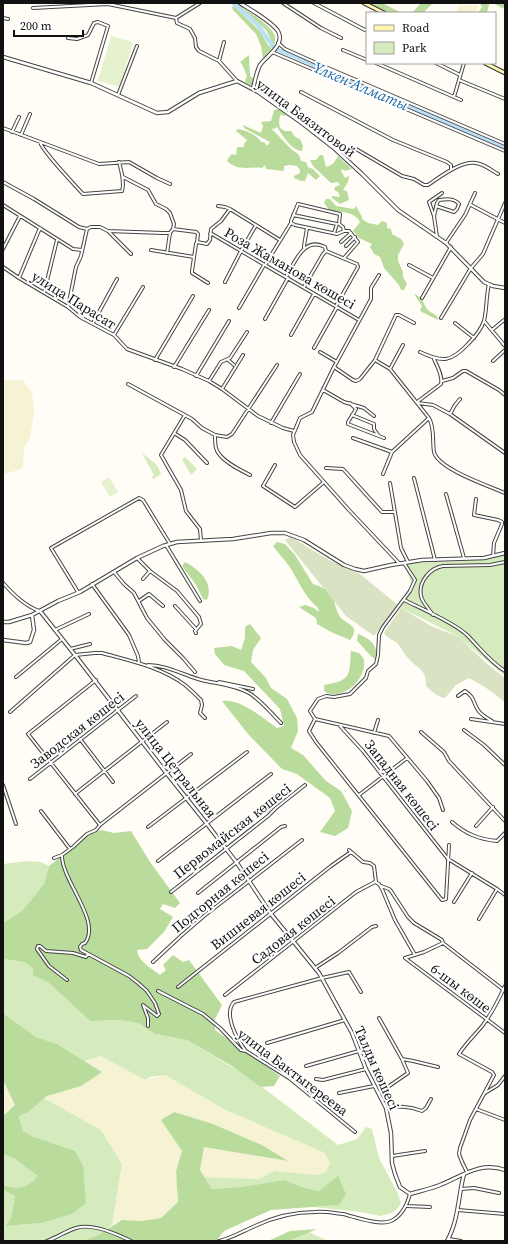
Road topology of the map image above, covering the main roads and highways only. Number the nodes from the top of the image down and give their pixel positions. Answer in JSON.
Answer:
{"nodes":[{"id":1,"x":364,"y":3,"type":"edge"},
{"id":2,"x":378,"y":12,"type":"edge"},
{"id":3,"x":487,"y":64,"type":"edge"},
{"id":4,"x":505,"y":73,"type":"edge"}],
"edges":[{"from":1,"to":2,"type":"main road"},
{"from":3,"to":4,"type":"main road"}]}
